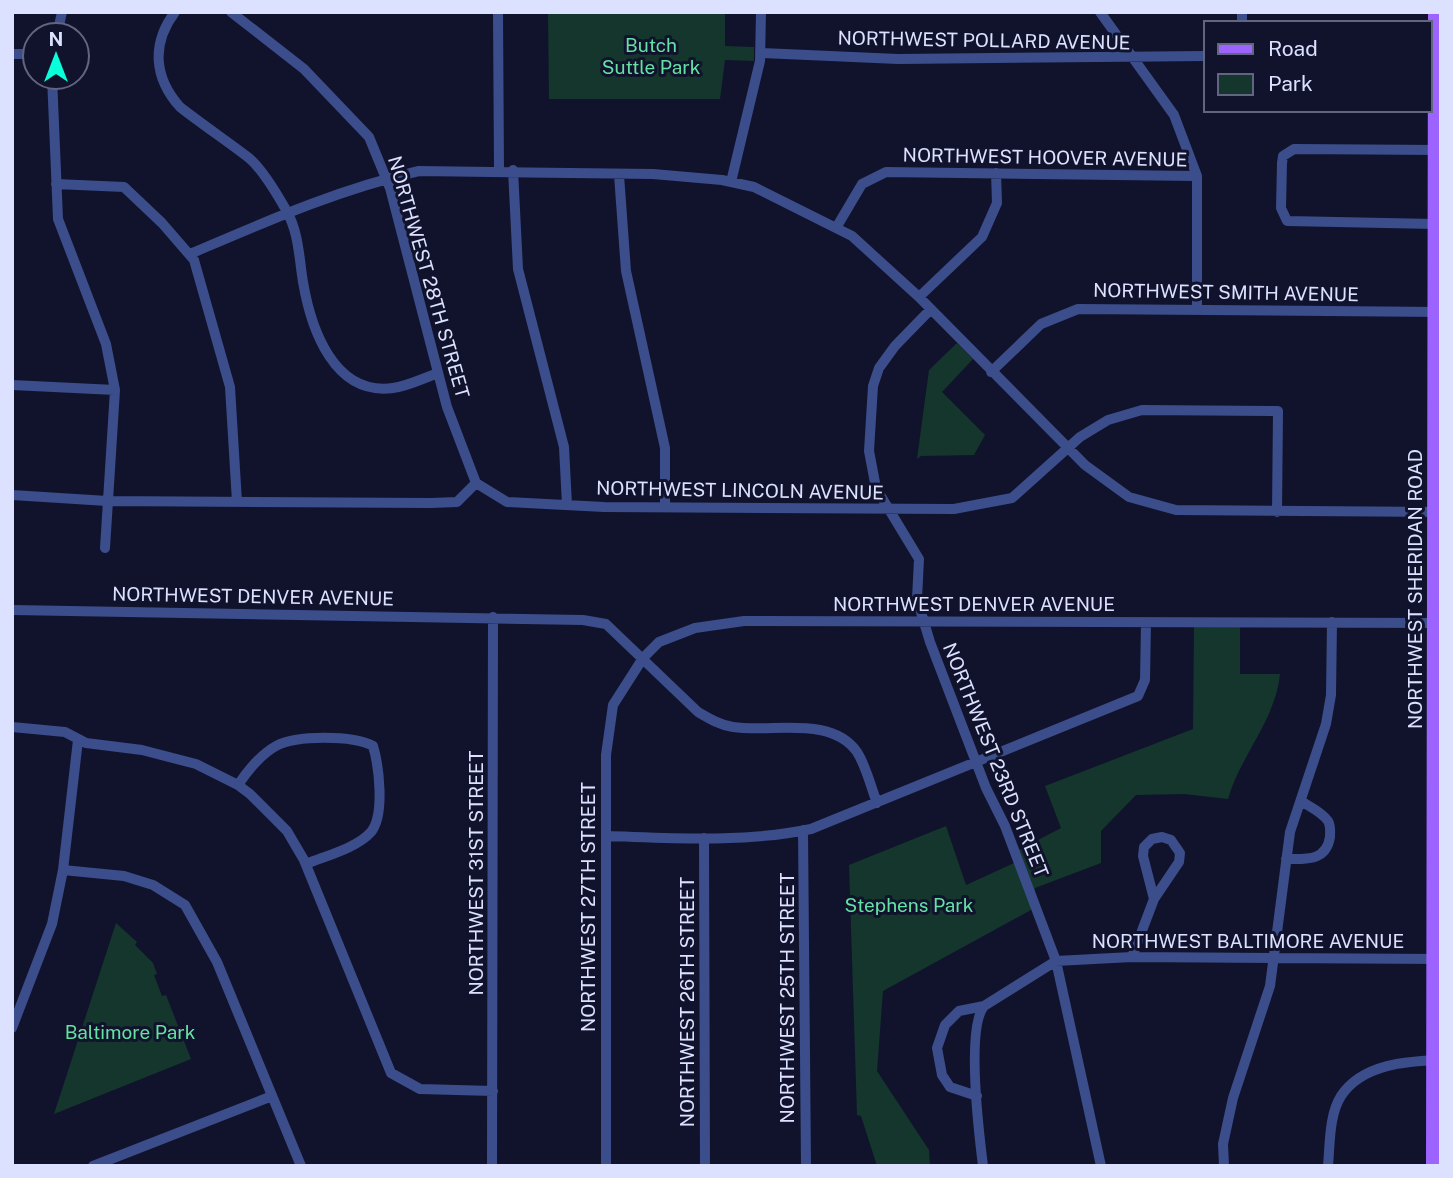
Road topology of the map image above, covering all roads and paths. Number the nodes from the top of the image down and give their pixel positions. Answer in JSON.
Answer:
{"nodes":[{"id":1,"x":175,"y":12,"type":"edge"},
{"id":2,"x":231,"y":12,"type":"edge"},
{"id":3,"x":498,"y":12,"type":"edge"},
{"id":4,"x":761,"y":12,"type":"edge"},
{"id":5,"x":1100,"y":12,"type":"edge"},
{"id":6,"x":1435,"y":12,"type":"edge"},
{"id":7,"x":761,"y":53,"type":"junction"},
{"id":8,"x":1204,"y":56,"type":"edge"},
{"id":9,"x":1435,"y":56,"type":"edge"},
{"id":10,"x":1136,"y":59,"type":"junction"},
{"id":11,"x":53,"y":91,"type":"edge"},
{"id":12,"x":1438,"y":150,"type":"edge"},
{"id":13,"x":499,"y":170,"type":"junction"},
{"id":14,"x":513,"y":170,"type":"junction"},
{"id":15,"x":996,"y":173,"type":"junction"},
{"id":16,"x":619,"y":175,"type":"junction"},
{"id":17,"x":1197,"y":176,"type":"junction"},
{"id":18,"x":386,"y":178,"type":"junction"},
{"id":19,"x":731,"y":182,"type":"junction"},
{"id":20,"x":56,"y":184,"type":"junction"},
{"id":21,"x":287,"y":212,"type":"junction"},
{"id":22,"x":1435,"y":224,"type":"junction"},
{"id":23,"x":836,"y":228,"type":"junction"},
{"id":24,"x":190,"y":254,"type":"junction"},
{"id":25,"x":919,"y":297,"type":"junction"},
{"id":26,"x":1197,"y":308,"type":"junction"},
{"id":27,"x":930,"y":310,"type":"junction"},
{"id":28,"x":1438,"y":312,"type":"edge"},
{"id":29,"x":1438,"y":328,"type":"edge"},
{"id":30,"x":991,"y":372,"type":"junction"},
{"id":31,"x":438,"y":373,"type":"junction"},
{"id":32,"x":12,"y":386,"type":"edge"},
{"id":33,"x":115,"y":390,"type":"junction"},
{"id":34,"x":1068,"y":447,"type":"junction"},
{"id":35,"x":476,"y":483,"type":"junction"},
{"id":36,"x":12,"y":495,"type":"edge"},
{"id":37,"x":107,"y":501,"type":"junction"},
{"id":38,"x":237,"y":502,"type":"junction"},
{"id":39,"x":567,"y":505,"type":"junction"},
{"id":40,"x":665,"y":507,"type":"junction"},
{"id":41,"x":887,"y":509,"type":"junction"},
{"id":42,"x":1277,"y":512,"type":"junction"},
{"id":43,"x":1438,"y":512,"type":"edge"},
{"id":44,"x":105,"y":548,"type":"dead end"},
{"id":45,"x":12,"y":610,"type":"edge"},
{"id":46,"x":494,"y":617,"type":"junction"},
{"id":47,"x":924,"y":621,"type":"junction"},
{"id":48,"x":1332,"y":622,"type":"junction"},
{"id":49,"x":1146,"y":623,"type":"junction"},
{"id":50,"x":1438,"y":623,"type":"edge"},
{"id":51,"x":643,"y":658,"type":"junction"},
{"id":52,"x":12,"y":727,"type":"edge"},
{"id":53,"x":78,"y":740,"type":"junction"},
{"id":54,"x":976,"y":762,"type":"junction"},
{"id":55,"x":238,"y":785,"type":"junction"},
{"id":56,"x":1437,"y":788,"type":"edge"},
{"id":57,"x":1301,"y":801,"type":"junction"},
{"id":58,"x":877,"y":803,"type":"junction"},
{"id":59,"x":803,"y":830,"type":"junction"},
{"id":60,"x":606,"y":836,"type":"junction"},
{"id":61,"x":704,"y":838,"type":"junction"},
{"id":62,"x":1286,"y":859,"type":"junction"},
{"id":63,"x":306,"y":864,"type":"junction"},
{"id":64,"x":63,"y":870,"type":"junction"},
{"id":65,"x":1437,"y":898,"type":"edge"},
{"id":66,"x":1154,"y":899,"type":"junction"},
{"id":67,"x":1132,"y":957,"type":"junction"},
{"id":68,"x":1274,"y":957,"type":"junction"},
{"id":69,"x":1437,"y":959,"type":"edge"},
{"id":70,"x":1056,"y":961,"type":"junction"},
{"id":71,"x":984,"y":1006,"type":"junction"},
{"id":72,"x":12,"y":1028,"type":"edge"},
{"id":73,"x":1437,"y":1060,"type":"edge"},
{"id":74,"x":493,"y":1091,"type":"junction"},
{"id":75,"x":272,"y":1096,"type":"junction"},
{"id":76,"x":977,"y":1096,"type":"junction"},
{"id":77,"x":93,"y":1166,"type":"edge"},
{"id":78,"x":301,"y":1166,"type":"edge"},
{"id":79,"x":492,"y":1166,"type":"edge"},
{"id":80,"x":606,"y":1166,"type":"edge"},
{"id":81,"x":705,"y":1166,"type":"edge"},
{"id":82,"x":806,"y":1166,"type":"edge"},
{"id":83,"x":983,"y":1166,"type":"edge"},
{"id":84,"x":1101,"y":1166,"type":"edge"},
{"id":85,"x":1224,"y":1166,"type":"edge"},
{"id":86,"x":1328,"y":1166,"type":"edge"},
{"id":87,"x":1433,"y":1166,"type":"edge"}],
"edges":[{"from":1,"to":21,"type":"street"},
{"from":2,"to":18,"type":"street","name":"NORTHWEST 28TH STREET"},
{"from":3,"to":13,"type":"street"},
{"from":4,"to":7,"type":"street"},
{"from":5,"to":10,"type":"street"},
{"from":6,"to":9,"type":"main road","name":"NORTHWEST SHERIDAN ROAD"},
{"from":7,"to":10,"type":"street","name":"NORTHWEST POLLARD AVENUE"},
{"from":7,"to":19,"type":"street"},
{"from":8,"to":10,"type":"street","name":"NORTHWEST POLLARD AVENUE"},
{"from":9,"to":12,"type":"main road","name":"NORTHWEST SHERIDAN ROAD"},
{"from":10,"to":17,"type":"street"},
{"from":11,"to":20,"type":"street"},
{"from":12,"to":22,"type":"main road","name":"NORTHWEST SHERIDAN ROAD"},
{"from":12,"to":22,"type":"street"},
{"from":13,"to":14,"type":"street"},
{"from":13,"to":18,"type":"street"},
{"from":14,"to":16,"type":"street"},
{"from":14,"to":39,"type":"street"},
{"from":15,"to":17,"type":"street","name":"NORTHWEST HOOVER AVENUE"},
{"from":15,"to":23,"type":"street","name":"NORTHWEST HOOVER AVENUE"},
{"from":15,"to":25,"type":"street"},
{"from":16,"to":19,"type":"street"},
{"from":16,"to":40,"type":"street"},
{"from":17,"to":26,"type":"street"},
{"from":18,"to":21,"type":"street"},
{"from":18,"to":31,"type":"street","name":"NORTHWEST 28TH STREET"},
{"from":19,"to":23,"type":"street"},
{"from":20,"to":24,"type":"street"},
{"from":20,"to":33,"type":"street"},
{"from":21,"to":24,"type":"street"},
{"from":21,"to":31,"type":"street"},
{"from":22,"to":28,"type":"main road","name":"NORTHWEST SHERIDAN ROAD"},
{"from":23,"to":25,"type":"street"},
{"from":24,"to":38,"type":"street"},
{"from":25,"to":27,"type":"street"},
{"from":26,"to":28,"type":"street","name":"NORTHWEST SMITH AVENUE"},
{"from":26,"to":30,"type":"street","name":"NORTHWEST SMITH AVENUE"},
{"from":27,"to":30,"type":"street"},
{"from":27,"to":41,"type":"street","name":"NORTHWEST 23RD STREET"},
{"from":28,"to":29,"type":"main road","name":"NORTHWEST SHERIDAN ROAD"},
{"from":29,"to":43,"type":"main road","name":"NORTHWEST SHERIDAN ROAD"},
{"from":30,"to":34,"type":"street"},
{"from":31,"to":35,"type":"street","name":"NORTHWEST 28TH STREET"},
{"from":32,"to":33,"type":"street"},
{"from":33,"to":37,"type":"street"},
{"from":34,"to":41,"type":"street","name":"NORTHWEST LINCOLN AVENUE"},
{"from":34,"to":42,"type":"street"},
{"from":34,"to":42,"type":"street","name":"NORTHWEST LINCOLN AVENUE"},
{"from":35,"to":38,"type":"street"},
{"from":35,"to":39,"type":"street","name":"NORTHWEST LINCOLN AVENUE"},
{"from":36,"to":37,"type":"street"},
{"from":37,"to":38,"type":"street"},
{"from":37,"to":44,"type":"street"},
{"from":39,"to":40,"type":"street","name":"NORTHWEST LINCOLN AVENUE"},
{"from":40,"to":41,"type":"street","name":"NORTHWEST LINCOLN AVENUE"},
{"from":41,"to":47,"type":"street","name":"NORTHWEST 23RD STREET"},
{"from":42,"to":43,"type":"street"},
{"from":43,"to":50,"type":"main road","name":"NORTHWEST SHERIDAN ROAD"},
{"from":45,"to":46,"type":"street","name":"NORTHWEST DENVER AVENUE"},
{"from":46,"to":51,"type":"street"},
{"from":46,"to":74,"type":"street","name":"NORTHWEST 31ST STREET"},
{"from":47,"to":49,"type":"street","name":"NORTHWEST DENVER AVENUE"},
{"from":47,"to":51,"type":"street","name":"NORTHWEST DENVER AVENUE"},
{"from":47,"to":54,"type":"street","name":"NORTHWEST 23RD STREET"},
{"from":48,"to":49,"type":"street","name":"NORTHWEST DENVER AVENUE"},
{"from":48,"to":50,"type":"street","name":"NORTHWEST DENVER AVENUE"},
{"from":48,"to":57,"type":"street"},
{"from":49,"to":54,"type":"street"},
{"from":50,"to":56,"type":"main road","name":"NORTHWEST SHERIDAN ROAD"},
{"from":51,"to":58,"type":"street"},
{"from":51,"to":60,"type":"street","name":"NORTHWEST 27TH STREET"},
{"from":52,"to":53,"type":"street"},
{"from":53,"to":55,"type":"street"},
{"from":53,"to":64,"type":"street"},
{"from":54,"to":58,"type":"street"},
{"from":54,"to":70,"type":"street","name":"NORTHWEST 23RD STREET"},
{"from":55,"to":63,"type":"street"},
{"from":55,"to":63,"type":"street"},
{"from":56,"to":65,"type":"main road","name":"NORTHWEST SHERIDAN ROAD"},
{"from":57,"to":62,"type":"street"},
{"from":57,"to":62,"type":"street"},
{"from":58,"to":59,"type":"street"},
{"from":59,"to":61,"type":"street"},
{"from":59,"to":82,"type":"street","name":"NORTHWEST 25TH STREET"},
{"from":60,"to":61,"type":"street"},
{"from":60,"to":80,"type":"street","name":"NORTHWEST 27TH STREET"},
{"from":61,"to":81,"type":"street","name":"NORTHWEST 26TH STREET"},
{"from":62,"to":68,"type":"street"},
{"from":63,"to":74,"type":"street"},
{"from":64,"to":72,"type":"street"},
{"from":64,"to":75,"type":"street"},
{"from":65,"to":69,"type":"main road","name":"NORTHWEST SHERIDAN ROAD"},
{"from":66,"to":66,"type":"street"},
{"from":66,"to":67,"type":"street"},
{"from":67,"to":68,"type":"street","name":"NORTHWEST BALTIMORE AVENUE"},
{"from":67,"to":70,"type":"street","name":"NORTHWEST BALTIMORE AVENUE"},
{"from":68,"to":69,"type":"street","name":"NORTHWEST BALTIMORE AVENUE"},
{"from":68,"to":85,"type":"street"},
{"from":69,"to":73,"type":"main road","name":"NORTHWEST SHERIDAN ROAD"},
{"from":70,"to":71,"type":"street"},
{"from":70,"to":84,"type":"street","name":"NORTHWEST 23RD STREET"},
{"from":71,"to":76,"type":"street"},
{"from":71,"to":76,"type":"street"},
{"from":73,"to":86,"type":"street"},
{"from":73,"to":87,"type":"main road","name":"NORTHWEST SHERIDAN ROAD"},
{"from":74,"to":79,"type":"street","name":"NORTHWEST 31ST STREET"},
{"from":75,"to":77,"type":"street"},
{"from":75,"to":78,"type":"street"},
{"from":76,"to":83,"type":"street"}]}
